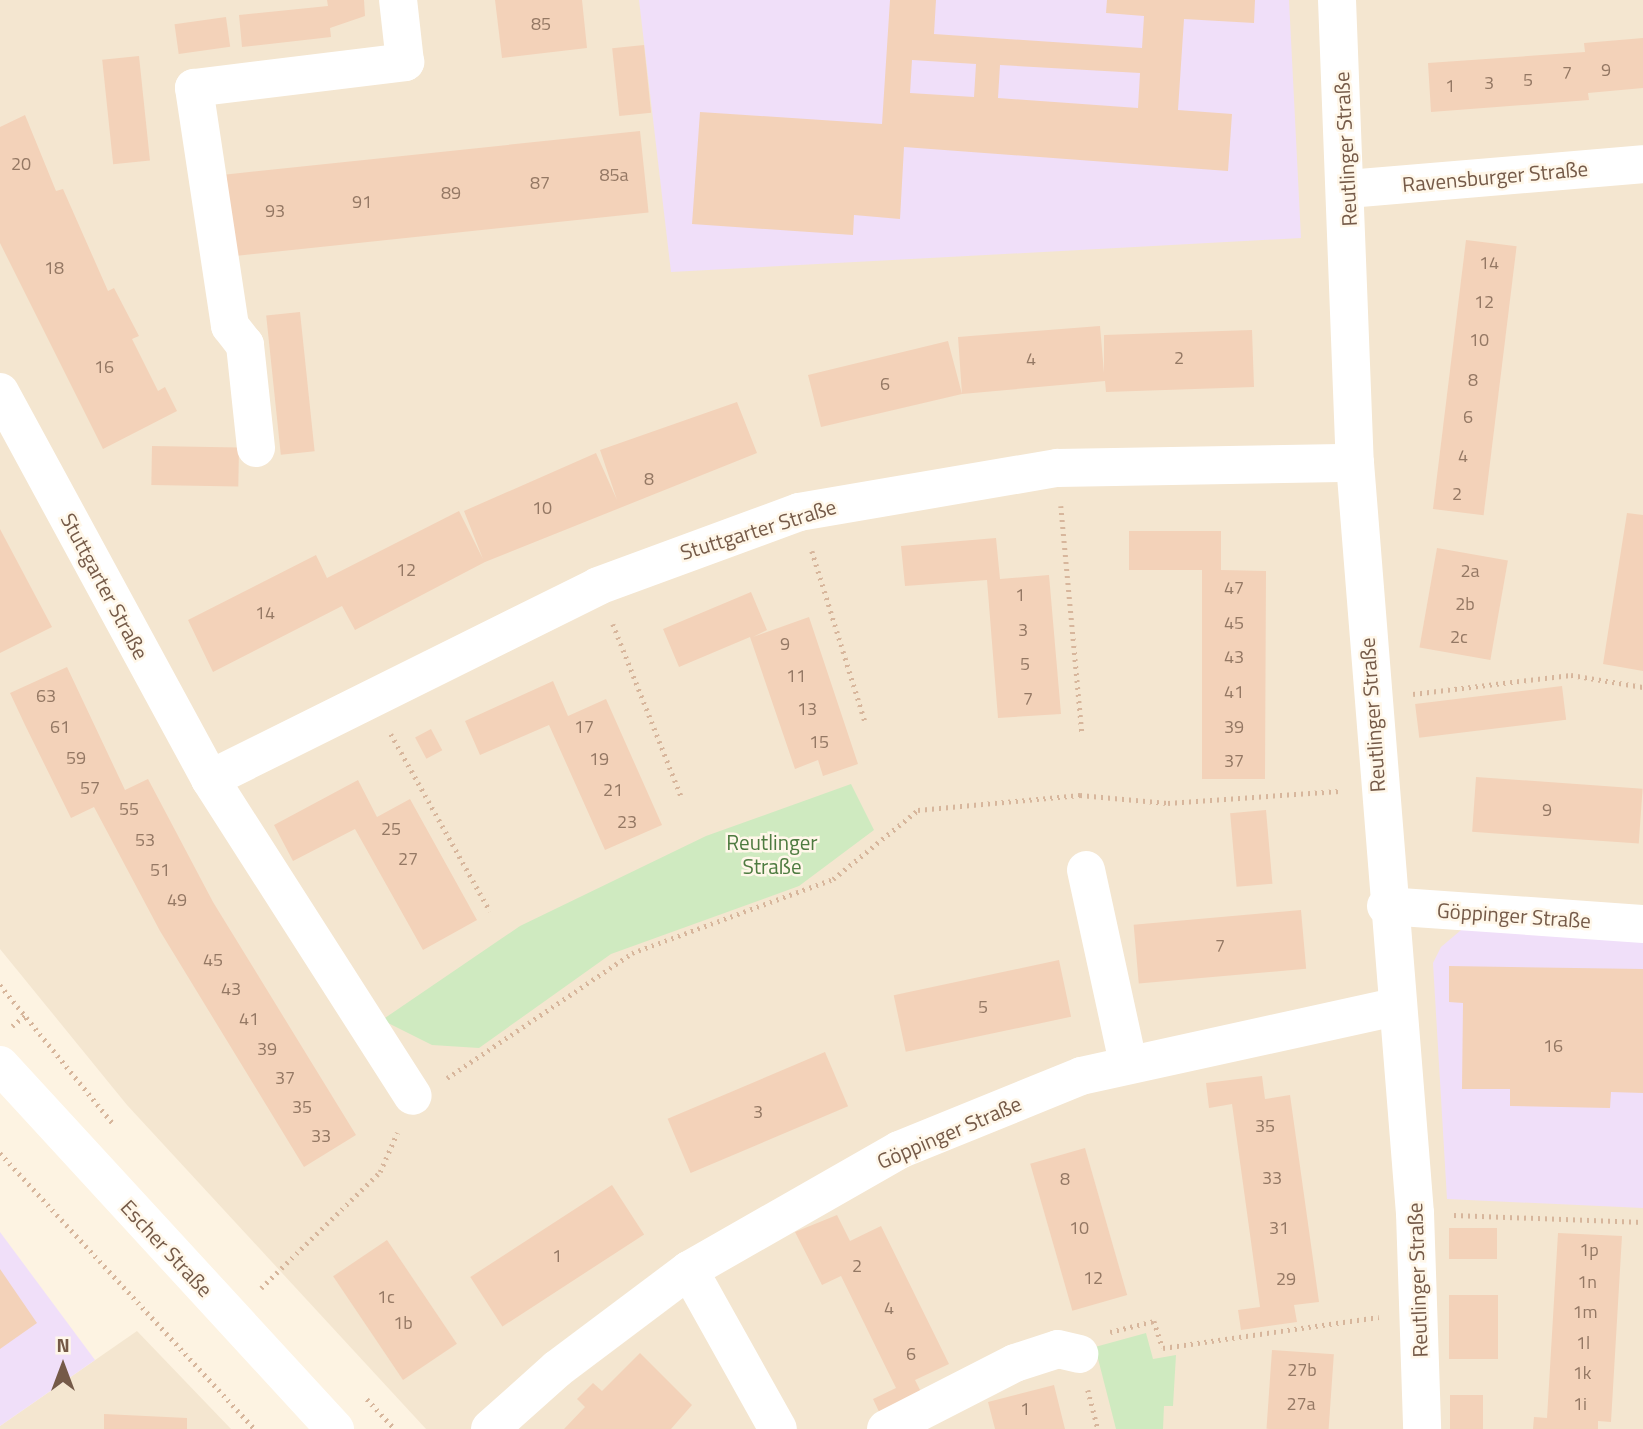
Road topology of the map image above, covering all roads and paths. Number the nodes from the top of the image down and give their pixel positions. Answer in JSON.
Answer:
{"nodes":[{"id":1,"x":398,"y":0,"type":"edge"},
{"id":2,"x":1337,"y":0,"type":"edge"},
{"id":3,"x":1643,"y":164,"type":"edge"},
{"id":4,"x":1348,"y":189,"type":"junction"},
{"id":5,"x":0,"y":392,"type":"edge"},
{"id":6,"x":256,"y":448,"type":"dead end"},
{"id":7,"x":1355,"y":463,"type":"junction"},
{"id":8,"x":1057,"y":468,"type":"junction"},
{"id":9,"x":800,"y":512,"type":"junction"},
{"id":10,"x":598,"y":586,"type":"junction"},
{"id":11,"x":1643,"y":687,"type":"edge"},
{"id":12,"x":1370,"y":699,"type":"junction"},
{"id":13,"x":373,"y":701,"type":"junction"},
{"id":14,"x":866,"y":724,"type":"dead end"},
{"id":15,"x":1082,"y":732,"type":"dead end"},
{"id":16,"x":209,"y":779,"type":"junction"},
{"id":17,"x":1377,"y":787,"type":"junction"},
{"id":18,"x":681,"y":796,"type":"dead end"},
{"id":19,"x":1086,"y":870,"type":"dead end"},
{"id":20,"x":1386,"y":906,"type":"junction"},
{"id":21,"x":490,"y":911,"type":"dead end"},
{"id":22,"x":1643,"y":924,"type":"edge"},
{"id":23,"x":0,"y":985,"type":"edge"},
{"id":24,"x":1396,"y":1007,"type":"junction"},
{"id":25,"x":1128,"y":1063,"type":"junction"},
{"id":26,"x":0,"y":1065,"type":"edge"},
{"id":27,"x":412,"y":1096,"type":"junction"},
{"id":28,"x":121,"y":1134,"type":"dead end"},
{"id":29,"x":0,"y":1153,"type":"edge"},
{"id":30,"x":1415,"y":1213,"type":"junction"},
{"id":31,"x":1643,"y":1222,"type":"edge"},
{"id":32,"x":689,"y":1270,"type":"junction"},
{"id":33,"x":251,"y":1278,"type":"dead end"},
{"id":34,"x":261,"y":1288,"type":"junction"},
{"id":35,"x":270,"y":1298,"type":"dead end"},
{"id":36,"x":1418,"y":1311,"type":"junction"},
{"id":37,"x":1079,"y":1354,"type":"joint"},
{"id":38,"x":356,"y":1389,"type":"dead end"},
{"id":39,"x":254,"y":1429,"type":"edge"},
{"id":40,"x":335,"y":1429,"type":"edge"},
{"id":41,"x":395,"y":1429,"type":"edge"},
{"id":42,"x":490,"y":1429,"type":"edge"},
{"id":43,"x":778,"y":1429,"type":"edge"},
{"id":44,"x":886,"y":1429,"type":"edge"},
{"id":45,"x":1422,"y":1429,"type":"edge"}],
"edges":[{"from":1,"to":6,"type":"street"},
{"from":2,"to":4,"type":"street","name":"Reutlinger Straße"},
{"from":3,"to":4,"type":"street","name":"Ravensburger Straße"},
{"from":4,"to":7,"type":"street","name":"Reutlinger Straße"},
{"from":5,"to":16,"type":"street","name":"Stuttgarter Straße"},
{"from":7,"to":8,"type":"street","name":"Stuttgarter Straße"},
{"from":7,"to":12,"type":"street","name":"Reutlinger Straße"},
{"from":8,"to":9,"type":"street","name":"Stuttgarter Straße"},
{"from":8,"to":15,"type":"path"},
{"from":9,"to":10,"type":"street","name":"Stuttgarter Straße"},
{"from":9,"to":14,"type":"path"},
{"from":10,"to":13,"type":"street","name":"Stuttgarter Straße"},
{"from":10,"to":18,"type":"path"},
{"from":11,"to":12,"type":"path"},
{"from":12,"to":17,"type":"street","name":"Reutlinger Straße"},
{"from":13,"to":16,"type":"street","name":"Stuttgarter Straße"},
{"from":13,"to":21,"type":"path"},
{"from":16,"to":27,"type":"street","name":"Stuttgarter Straße"},
{"from":17,"to":20,"type":"street","name":"Reutlinger Straße"},
{"from":17,"to":27,"type":"path"},
{"from":19,"to":25,"type":"street"},
{"from":20,"to":22,"type":"street","name":"Göppinger Straße"},
{"from":20,"to":24,"type":"street","name":"Reutlinger Straße"},
{"from":23,"to":28,"type":"path"},
{"from":24,"to":25,"type":"street","name":"Göppinger Straße"},
{"from":24,"to":30,"type":"street","name":"Reutlinger Straße"},
{"from":25,"to":32,"type":"street","name":"Göppinger Straße"},
{"from":26,"to":40,"type":"street","name":"Escher Straße"},
{"from":27,"to":34,"type":"path"},
{"from":29,"to":39,"type":"path"},
{"from":30,"to":31,"type":"path"},
{"from":30,"to":36,"type":"street","name":"Reutlinger Straße"},
{"from":32,"to":42,"type":"street","name":"Göppinger Straße"},
{"from":32,"to":43,"type":"street"},
{"from":33,"to":34,"type":"path"},
{"from":34,"to":35,"type":"path"},
{"from":36,"to":37,"type":"path"},
{"from":36,"to":45,"type":"street","name":"Reutlinger Straße"},
{"from":37,"to":44,"type":"street"},
{"from":38,"to":41,"type":"path"}]}
